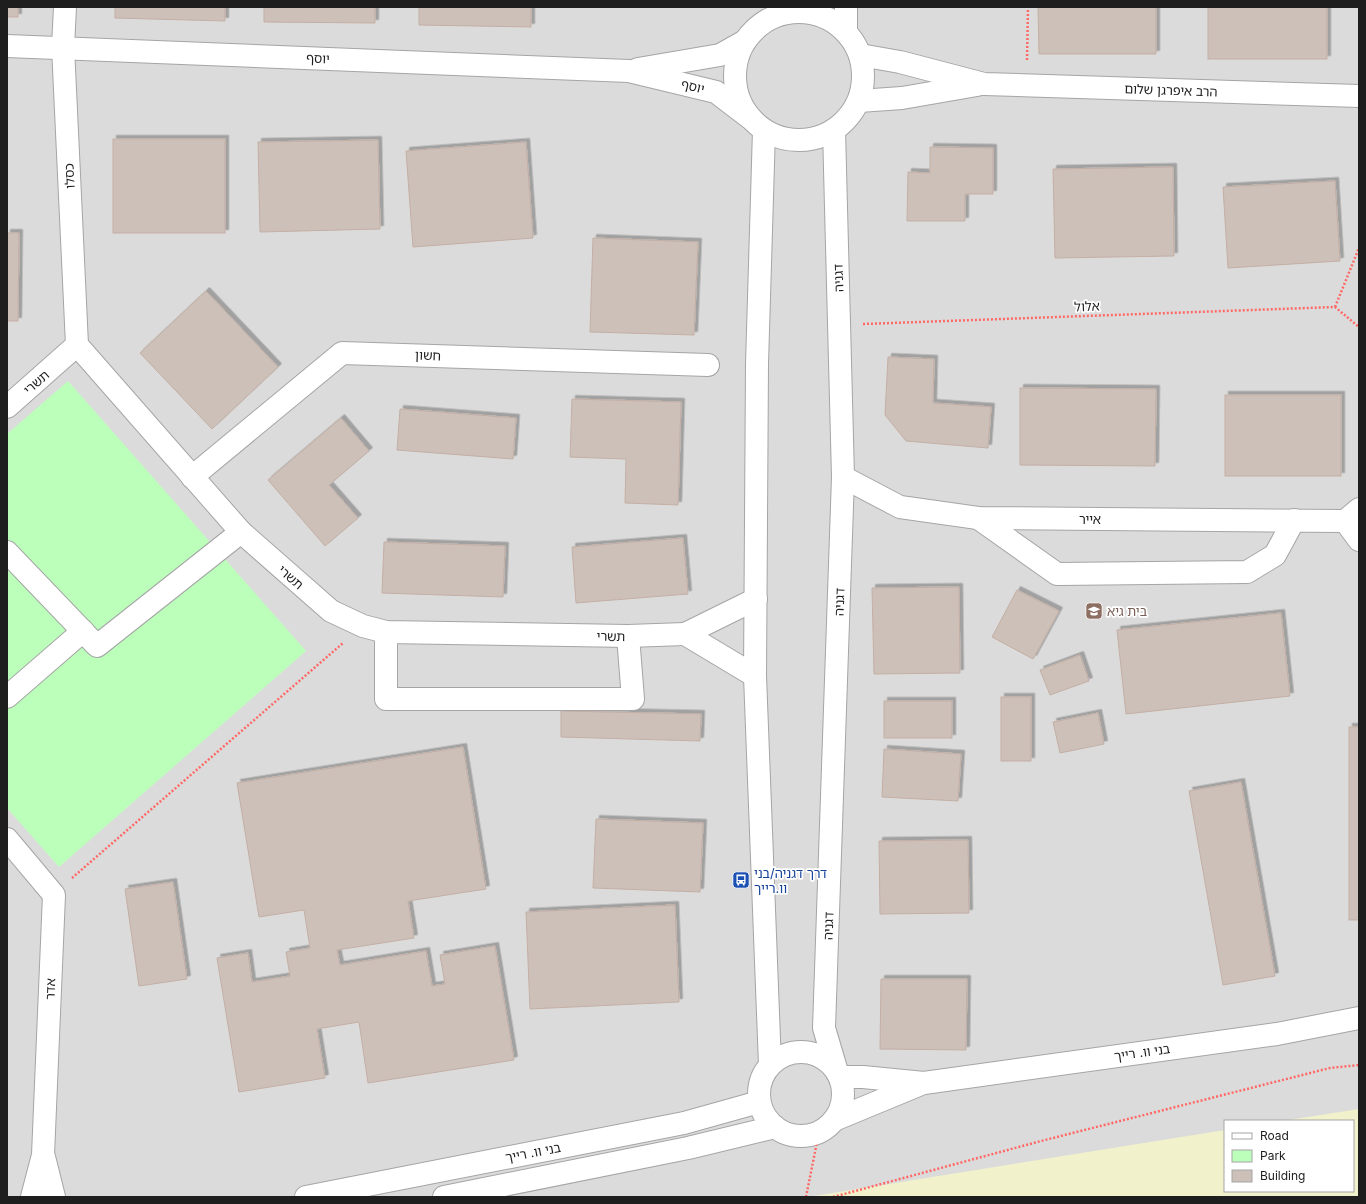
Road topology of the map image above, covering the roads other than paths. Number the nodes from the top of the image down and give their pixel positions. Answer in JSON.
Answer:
{"nodes":[{"id":1,"x":65,"y":7,"type":"edge"},
{"id":2,"x":846,"y":7,"type":"edge"},
{"id":3,"x":775,"y":12,"type":"edge"},
{"id":4,"x":846,"y":32,"type":"junction"},
{"id":5,"x":745,"y":41,"type":"junction"},
{"id":6,"x":7,"y":46,"type":"edge"},
{"id":7,"x":63,"y":47,"type":"junction"},
{"id":8,"x":860,"y":55,"type":"junction"},
{"id":9,"x":629,"y":71,"type":"junction"},
{"id":10,"x":984,"y":84,"type":"junction"},
{"id":11,"x":1359,"y":96,"type":"edge"},
{"id":12,"x":859,"y":101,"type":"junction"},
{"id":13,"x":757,"y":124,"type":"junction"},
{"id":14,"x":834,"y":130,"type":"junction"},
{"id":15,"x":78,"y":345,"type":"junction"},
{"id":16,"x":708,"y":364,"type":"dead end"},
{"id":17,"x":7,"y":407,"type":"edge"},
{"id":18,"x":192,"y":477,"type":"junction"},
{"id":19,"x":843,"y":478,"type":"junction"},
{"id":20,"x":1352,"y":515,"type":"edge"},
{"id":21,"x":978,"y":518,"type":"junction"},
{"id":22,"x":1294,"y":520,"type":"junction"},
{"id":23,"x":241,"y":532,"type":"junction"},
{"id":24,"x":1359,"y":540,"type":"edge"},
{"id":25,"x":7,"y":552,"type":"edge"},
{"id":26,"x":756,"y":599,"type":"junction"},
{"id":27,"x":83,"y":631,"type":"junction"},
{"id":28,"x":386,"y":632,"type":"junction"},
{"id":29,"x":685,"y":634,"type":"junction"},
{"id":30,"x":628,"y":636,"type":"junction"},
{"id":31,"x":756,"y":676,"type":"junction"},
{"id":32,"x":7,"y":696,"type":"edge"},
{"id":33,"x":7,"y":839,"type":"edge"},
{"id":34,"x":1359,"y":1018,"type":"edge"},
{"id":35,"x":770,"y":1065,"type":"junction"},
{"id":36,"x":839,"y":1074,"type":"junction"},
{"id":37,"x":924,"y":1083,"type":"junction"},
{"id":38,"x":759,"y":1102,"type":"junction"},
{"id":39,"x":826,"y":1126,"type":"junction"},
{"id":40,"x":775,"y":1127,"type":"junction"},
{"id":41,"x":43,"y":1156,"type":"junction"},
{"id":42,"x":32,"y":1197,"type":"edge"},
{"id":43,"x":54,"y":1197,"type":"edge"},
{"id":44,"x":306,"y":1197,"type":"edge"},
{"id":45,"x":444,"y":1197,"type":"edge"}],
"edges":[{"from":1,"to":7,"type":"street","name":"כסלו"},
{"from":2,"to":4,"type":"street"},
{"from":3,"to":4,"type":"street"},
{"from":3,"to":5,"type":"street"},
{"from":4,"to":8,"type":"street"},
{"from":5,"to":9,"type":"street","name":"יוסף"},
{"from":5,"to":13,"type":"street"},
{"from":6,"to":7,"type":"street","name":"יוסף"},
{"from":7,"to":9,"type":"street","name":"יוסף"},
{"from":7,"to":15,"type":"street","name":"כסלו"},
{"from":8,"to":10,"type":"street","name":"הרב איפרגן שלום"},
{"from":8,"to":12,"type":"street"},
{"from":9,"to":13,"type":"street","name":"יוסף"},
{"from":10,"to":11,"type":"street","name":"הרב איפרגן שלום"},
{"from":10,"to":12,"type":"street","name":"הרב איפרגן שלום"},
{"from":12,"to":14,"type":"street"},
{"from":13,"to":14,"type":"street"},
{"from":13,"to":26,"type":"street"},
{"from":14,"to":19,"type":"street","name":"דגניה"},
{"from":15,"to":17,"type":"street","name":"תשרי"},
{"from":15,"to":18,"type":"street","name":"תשרי"},
{"from":16,"to":18,"type":"street","name":"חשון"},
{"from":18,"to":23,"type":"street","name":"תשרי"},
{"from":19,"to":21,"type":"street","name":"אייר"},
{"from":19,"to":36,"type":"street","name":"דגניה"},
{"from":20,"to":22,"type":"street","name":"אייר"},
{"from":20,"to":24,"type":"street","name":"אייר"},
{"from":21,"to":22,"type":"street","name":"אייר"},
{"from":21,"to":22,"type":"street"},
{"from":23,"to":27,"type":"street"},
{"from":23,"to":28,"type":"street","name":"תשרי"},
{"from":25,"to":27,"type":"street"},
{"from":26,"to":29,"type":"street","name":"תשרי"},
{"from":26,"to":31,"type":"street"},
{"from":27,"to":32,"type":"street"},
{"from":28,"to":30,"type":"street","name":"תשרי"},
{"from":28,"to":30,"type":"street"},
{"from":29,"to":30,"type":"street","name":"תשרי"},
{"from":29,"to":31,"type":"street"},
{"from":31,"to":35,"type":"street"},
{"from":33,"to":41,"type":"street","name":"אדר"},
{"from":34,"to":37,"type":"street","name":"בני וו. רייך"},
{"from":35,"to":36,"type":"street"},
{"from":35,"to":38,"type":"street"},
{"from":36,"to":37,"type":"street","name":"בני וו. רייך"},
{"from":36,"to":39,"type":"street"},
{"from":37,"to":39,"type":"street","name":"בני וו. רייך"},
{"from":38,"to":40,"type":"street","name":"בני וו. רייך"},
{"from":38,"to":44,"type":"street","name":"בני וו. רייך"},
{"from":39,"to":40,"type":"street","name":"בני וו. רייך"},
{"from":40,"to":45,"type":"street","name":"בני וו. רייך"},
{"from":41,"to":42,"type":"street","name":"אדר"},
{"from":41,"to":43,"type":"street","name":"אדר"}]}
